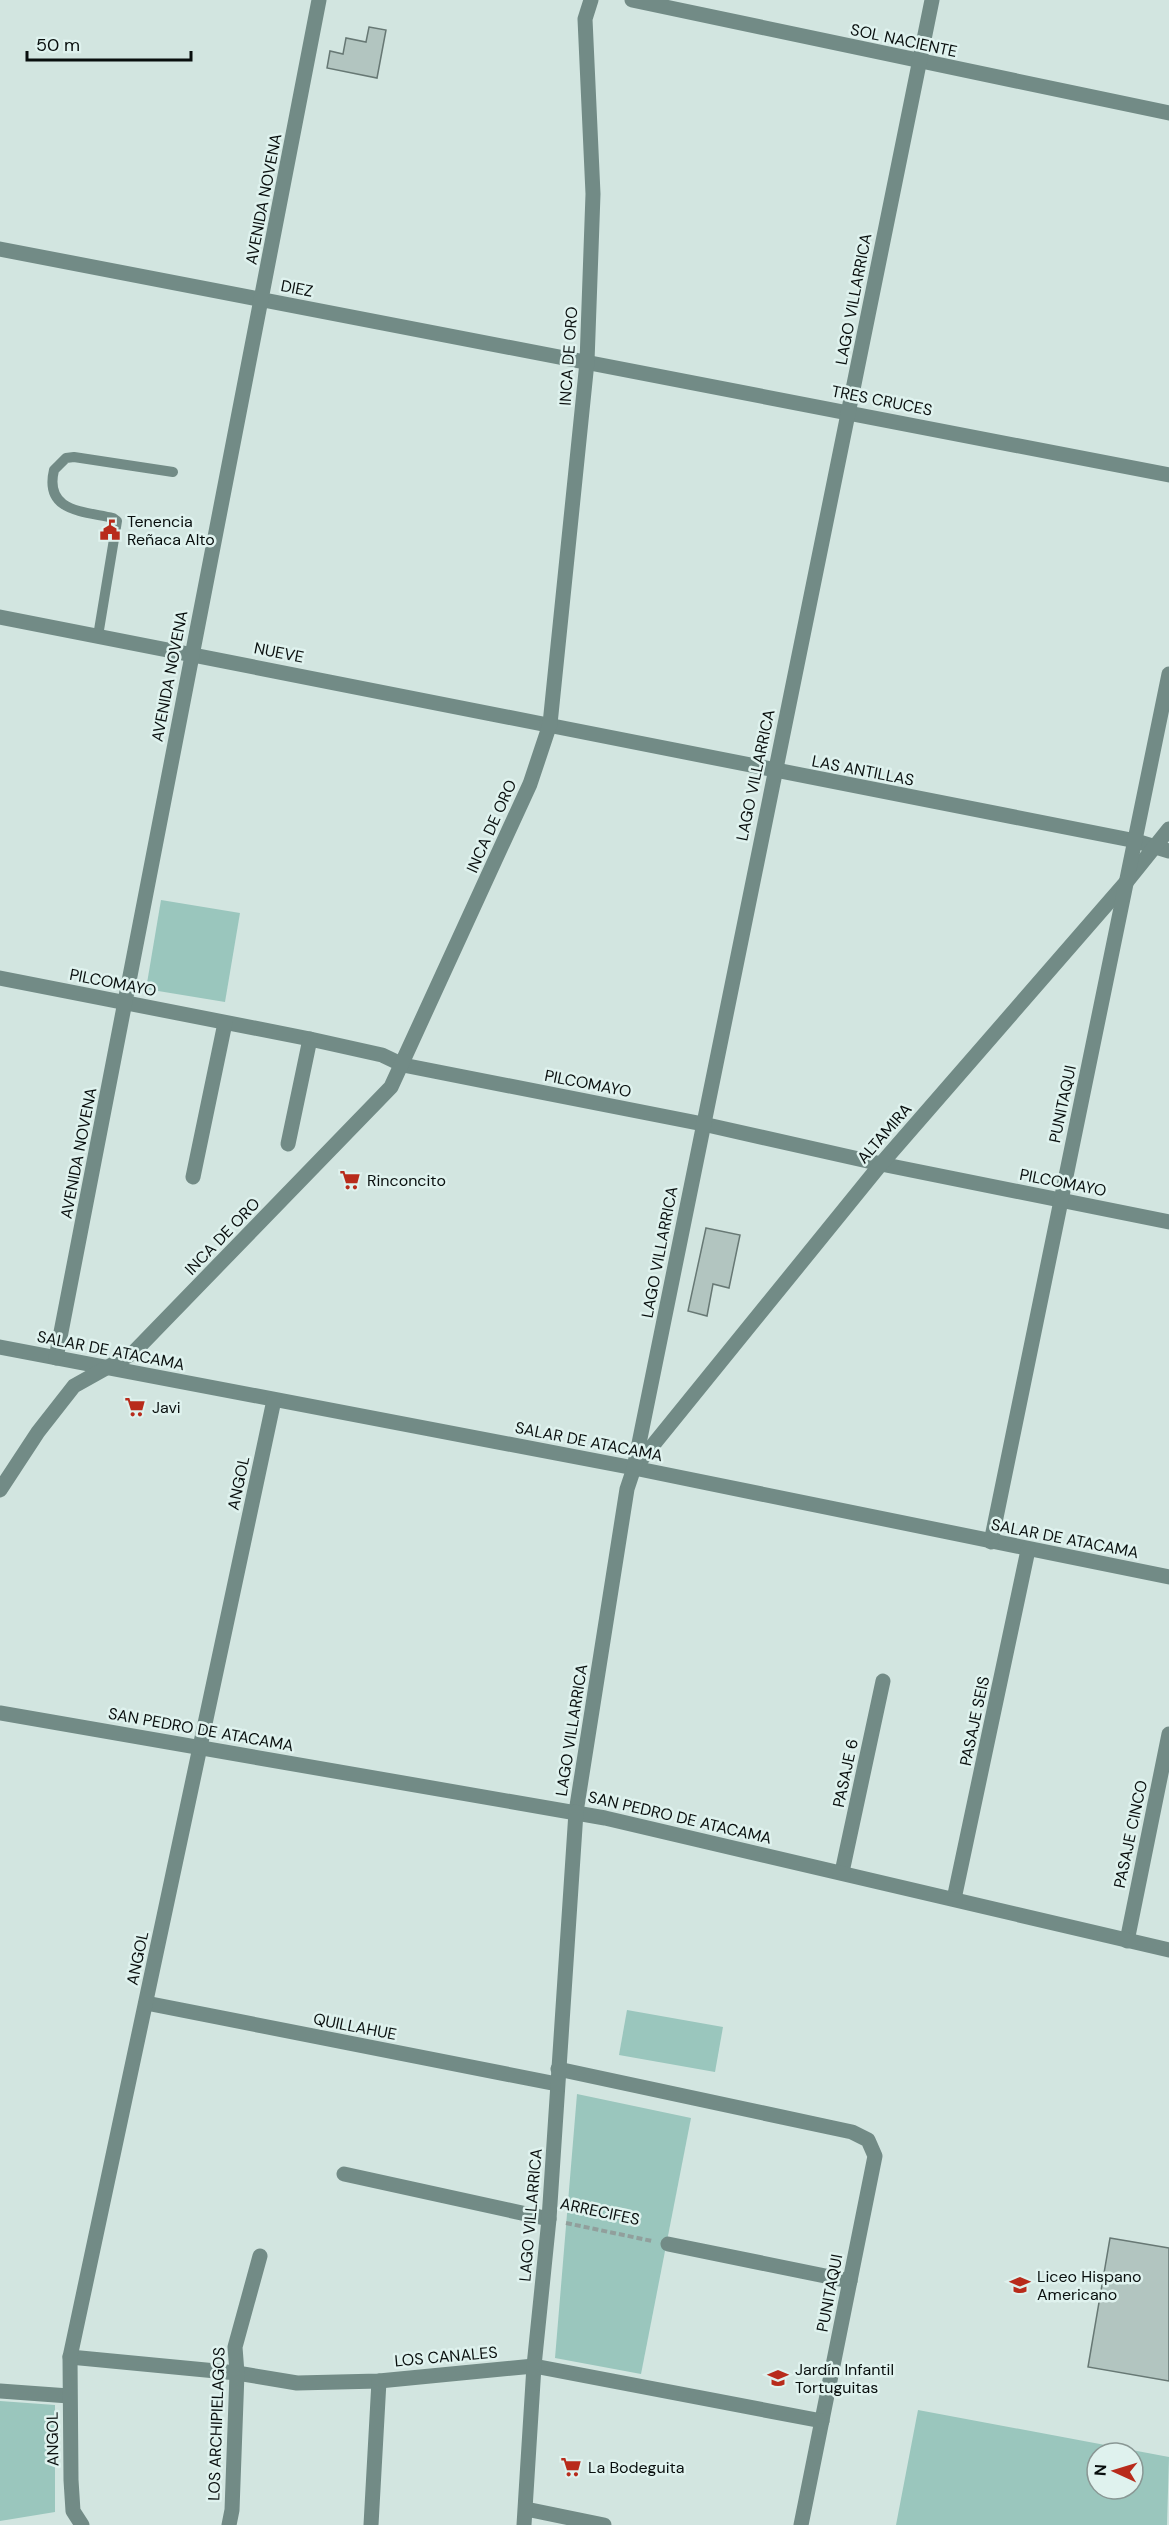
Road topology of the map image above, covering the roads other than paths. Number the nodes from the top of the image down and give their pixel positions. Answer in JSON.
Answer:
{"nodes":[{"id":1,"x":319,"y":0,"type":"edge"},
{"id":2,"x":591,"y":0,"type":"edge"},
{"id":3,"x":632,"y":0,"type":"edge"},
{"id":4,"x":932,"y":0,"type":"edge"},
{"id":5,"x":919,"y":62,"type":"junction"},
{"id":6,"x":1169,"y":113,"type":"edge"},
{"id":7,"x":0,"y":249,"type":"edge"},
{"id":8,"x":261,"y":299,"type":"junction"},
{"id":9,"x":587,"y":362,"type":"junction"},
{"id":10,"x":849,"y":412,"type":"junction"},
{"id":11,"x":173,"y":472,"type":"dead end"},
{"id":12,"x":1169,"y":475,"type":"edge"},
{"id":13,"x":0,"y":616,"type":"edge"},
{"id":14,"x":98,"y":636,"type":"junction"},
{"id":15,"x":191,"y":654,"type":"junction"},
{"id":16,"x":1169,"y":674,"type":"edge"},
{"id":17,"x":550,"y":724,"type":"junction"},
{"id":18,"x":774,"y":772,"type":"junction"},
{"id":19,"x":1169,"y":828,"type":"edge"},
{"id":20,"x":1136,"y":841,"type":"junction"},
{"id":21,"x":1153,"y":847,"type":"junction"},
{"id":22,"x":1169,"y":851,"type":"edge"},
{"id":23,"x":1128,"y":880,"type":"junction"},
{"id":24,"x":0,"y":978,"type":"edge"},
{"id":25,"x":125,"y":1003,"type":"junction"},
{"id":26,"x":225,"y":1023,"type":"junction"},
{"id":27,"x":310,"y":1039,"type":"junction"},
{"id":28,"x":403,"y":1065,"type":"junction"},
{"id":29,"x":703,"y":1124,"type":"junction"},
{"id":30,"x":288,"y":1144,"type":"dead end"},
{"id":31,"x":881,"y":1164,"type":"junction"},
{"id":32,"x":193,"y":1177,"type":"dead end"},
{"id":33,"x":1060,"y":1200,"type":"junction"},
{"id":34,"x":1169,"y":1222,"type":"edge"},
{"id":35,"x":0,"y":1347,"type":"edge"},
{"id":36,"x":56,"y":1358,"type":"junction"},
{"id":37,"x":108,"y":1368,"type":"junction"},
{"id":38,"x":274,"y":1400,"type":"junction"},
{"id":39,"x":634,"y":1468,"type":"junction"},
{"id":40,"x":0,"y":1490,"type":"edge"},
{"id":41,"x":991,"y":1542,"type":"junction"},
{"id":42,"x":1028,"y":1550,"type":"junction"},
{"id":43,"x":1169,"y":1577,"type":"edge"},
{"id":44,"x":883,"y":1681,"type":"dead end"},
{"id":45,"x":0,"y":1713,"type":"edge"},
{"id":46,"x":1169,"y":1734,"type":"edge"},
{"id":47,"x":200,"y":1748,"type":"junction"},
{"id":48,"x":576,"y":1812,"type":"junction"},
{"id":49,"x":842,"y":1872,"type":"junction"},
{"id":50,"x":954,"y":1899,"type":"junction"},
{"id":51,"x":1127,"y":1941,"type":"junction"},
{"id":52,"x":1169,"y":1950,"type":"edge"},
{"id":53,"x":146,"y":2003,"type":"junction"},
{"id":54,"x":558,"y":2077,"type":"junction"},
{"id":55,"x":868,"y":2140,"type":"joint"},
{"id":56,"x":344,"y":2174,"type":"dead end"},
{"id":57,"x":549,"y":2219,"type":"junction"},
{"id":58,"x":668,"y":2244,"type":"road end"},
{"id":59,"x":260,"y":2256,"type":"dead end"},
{"id":60,"x":850,"y":2281,"type":"junction"},
{"id":61,"x":70,"y":2357,"type":"junction"},
{"id":62,"x":534,"y":2366,"type":"junction"},
{"id":63,"x":237,"y":2373,"type":"junction"},
{"id":64,"x":379,"y":2381,"type":"junction"},
{"id":65,"x":0,"y":2391,"type":"edge"},
{"id":66,"x":69,"y":2396,"type":"junction"},
{"id":67,"x":822,"y":2421,"type":"junction"},
{"id":68,"x":526,"y":2509,"type":"junction"},
{"id":69,"x":82,"y":2525,"type":"edge"},
{"id":70,"x":229,"y":2525,"type":"edge"},
{"id":71,"x":371,"y":2525,"type":"edge"},
{"id":72,"x":524,"y":2525,"type":"edge"},
{"id":73,"x":604,"y":2525,"type":"edge"},
{"id":74,"x":801,"y":2525,"type":"edge"}],
"edges":[{"from":1,"to":8,"type":"street","name":"AVENIDA NOVENA"},
{"from":2,"to":9,"type":"street","name":"INCA DE ORO"},
{"from":3,"to":5,"type":"street","name":"SOL NACIENTE"},
{"from":4,"to":5,"type":"street","name":"LAGO VILLARRICA"},
{"from":5,"to":6,"type":"street","name":"SOL NACIENTE"},
{"from":5,"to":10,"type":"street","name":"LAGO VILLARRICA"},
{"from":7,"to":8,"type":"street","name":"DIEZ"},
{"from":8,"to":9,"type":"street","name":"DIEZ"},
{"from":8,"to":15,"type":"street","name":"AVENIDA NOVENA"},
{"from":9,"to":10,"type":"street","name":"TRES CRUCES"},
{"from":9,"to":17,"type":"street","name":"INCA DE ORO"},
{"from":10,"to":12,"type":"street","name":"TRES CRUCES"},
{"from":10,"to":18,"type":"street","name":"LAGO VILLARRICA"},
{"from":11,"to":14,"type":"lane"},
{"from":13,"to":14,"type":"street","name":"NUEVE"},
{"from":14,"to":15,"type":"street","name":"NUEVE"},
{"from":15,"to":17,"type":"street","name":"NUEVE"},
{"from":15,"to":25,"type":"street","name":"AVENIDA NOVENA"},
{"from":16,"to":20,"type":"street","name":"PUNITAQUI"},
{"from":17,"to":18,"type":"street","name":"LAS ANTILLAS"},
{"from":17,"to":28,"type":"street","name":"INCA DE ORO"},
{"from":18,"to":20,"type":"street","name":"LAS ANTILLAS"},
{"from":18,"to":29,"type":"street","name":"LAGO VILLARRICA"},
{"from":19,"to":21,"type":"street","name":"ALTAMIRA"},
{"from":20,"to":21,"type":"street","name":"LAS ANTILLAS"},
{"from":20,"to":23,"type":"street","name":"PUNITAQUI"},
{"from":21,"to":22,"type":"street","name":"LAS ANTILLAS"},
{"from":21,"to":23,"type":"street","name":"ALTAMIRA"},
{"from":23,"to":31,"type":"street","name":"ALTAMIRA"},
{"from":23,"to":33,"type":"street","name":"PUNITAQUI"},
{"from":24,"to":25,"type":"street","name":"PILCOMAYO"},
{"from":25,"to":26,"type":"street","name":"PILCOMAYO"},
{"from":25,"to":36,"type":"street","name":"AVENIDA NOVENA"},
{"from":26,"to":27,"type":"street","name":"PILCOMAYO"},
{"from":26,"to":32,"type":"street"},
{"from":27,"to":28,"type":"street","name":"PILCOMAYO"},
{"from":27,"to":30,"type":"street"},
{"from":28,"to":29,"type":"street","name":"PILCOMAYO"},
{"from":28,"to":37,"type":"street","name":"INCA DE ORO"},
{"from":29,"to":31,"type":"street","name":"PILCOMAYO"},
{"from":29,"to":39,"type":"street","name":"LAGO VILLARRICA"},
{"from":31,"to":33,"type":"street","name":"PILCOMAYO"},
{"from":31,"to":39,"type":"street","name":"ALTAMIRA"},
{"from":33,"to":34,"type":"street","name":"PILCOMAYO"},
{"from":33,"to":41,"type":"street","name":"PUNITAQUI"},
{"from":35,"to":36,"type":"street","name":"SALAR DE ATACAMA"},
{"from":36,"to":37,"type":"street","name":"SALAR DE ATACAMA"},
{"from":37,"to":38,"type":"street","name":"SALAR DE ATACAMA"},
{"from":37,"to":40,"type":"street","name":"INCA DE ORO"},
{"from":38,"to":39,"type":"street","name":"SALAR DE ATACAMA"},
{"from":38,"to":47,"type":"street","name":"ANGOL"},
{"from":39,"to":41,"type":"street","name":"SALAR DE ATACAMA"},
{"from":39,"to":48,"type":"street","name":"LAGO VILLARRICA"},
{"from":41,"to":42,"type":"street","name":"SALAR DE ATACAMA"},
{"from":42,"to":43,"type":"street","name":"SALAR DE ATACAMA"},
{"from":42,"to":50,"type":"street","name":"PASAJE SEIS"},
{"from":44,"to":49,"type":"street","name":"PASAJE 6"},
{"from":45,"to":47,"type":"street","name":"SAN PEDRO DE ATACAMA"},
{"from":46,"to":51,"type":"street","name":"PASAJE CINCO"},
{"from":47,"to":48,"type":"street","name":"SAN PEDRO DE ATACAMA"},
{"from":47,"to":53,"type":"street","name":"ANGOL"},
{"from":48,"to":49,"type":"street","name":"SAN PEDRO DE ATACAMA"},
{"from":48,"to":54,"type":"street","name":"LAGO VILLARRICA"},
{"from":49,"to":50,"type":"street","name":"SAN PEDRO DE ATACAMA"},
{"from":50,"to":51,"type":"street","name":"SAN PEDRO DE ATACAMA"},
{"from":51,"to":52,"type":"street","name":"SAN PEDRO DE ATACAMA"},
{"from":53,"to":54,"type":"street","name":"QUILLAHUE"},
{"from":53,"to":61,"type":"street","name":"ANGOL"},
{"from":54,"to":55,"type":"street","name":"QUILLAHUE"},
{"from":54,"to":57,"type":"street","name":"LAGO VILLARRICA"},
{"from":55,"to":60,"type":"street","name":"PUNITAQUI"},
{"from":56,"to":57,"type":"street","name":"ARRECIFES"},
{"from":57,"to":62,"type":"street","name":"LAGO VILLARRICA"},
{"from":58,"to":60,"type":"street"},
{"from":59,"to":63,"type":"street","name":"LOS ARCHIPIELAGOS"},
{"from":60,"to":67,"type":"street","name":"PUNITAQUI"},
{"from":61,"to":63,"type":"street","name":"LOS CANALES"},
{"from":61,"to":66,"type":"street","name":"ANGOL"},
{"from":62,"to":64,"type":"street","name":"LOS CANALES"},
{"from":62,"to":67,"type":"street","name":"LOS CANALES"},
{"from":62,"to":68,"type":"street","name":"LAGO VILLARRICA"},
{"from":63,"to":64,"type":"street","name":"LOS CANALES"},
{"from":63,"to":70,"type":"street","name":"LOS ARCHIPIELAGOS"},
{"from":64,"to":71,"type":"street"},
{"from":65,"to":66,"type":"street"},
{"from":66,"to":69,"type":"street","name":"ANGOL"},
{"from":67,"to":74,"type":"street","name":"PUNITAQUI"},
{"from":68,"to":72,"type":"street","name":"LAGO VILLARRICA"},
{"from":68,"to":73,"type":"street"}]}
